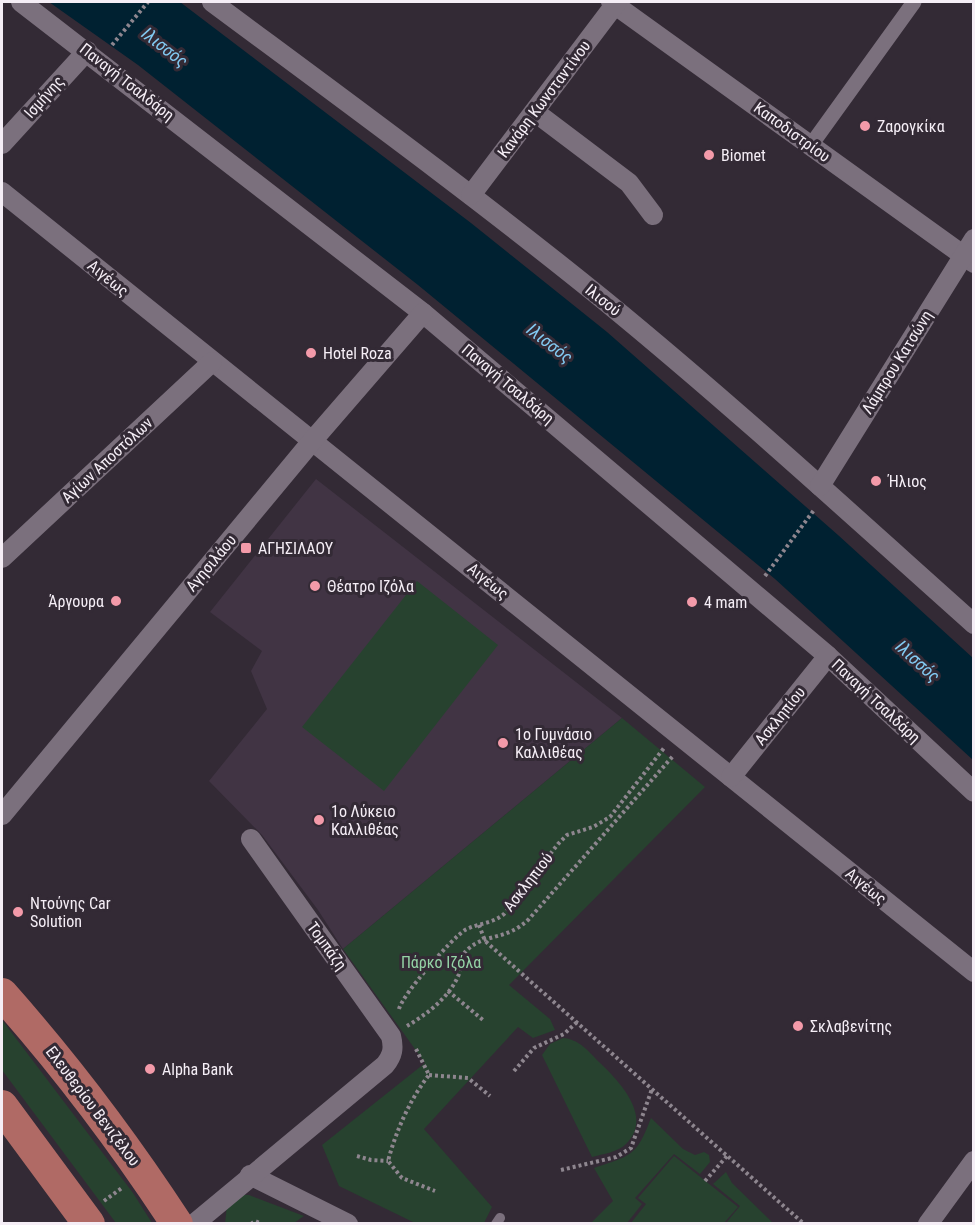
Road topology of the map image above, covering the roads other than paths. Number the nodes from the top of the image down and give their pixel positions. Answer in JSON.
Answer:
{"nodes":[{"id":1,"x":21,"y":2,"type":"edge"},
{"id":2,"x":212,"y":2,"type":"edge"},
{"id":3,"x":914,"y":2,"type":"edge"},
{"id":4,"x":614,"y":3,"type":"edge"},
{"id":5,"x":87,"y":51,"type":"junction"},
{"id":6,"x":534,"y":112,"type":"junction"},
{"id":7,"x":2,"y":144,"type":"edge"},
{"id":8,"x":811,"y":146,"type":"junction"},
{"id":9,"x":2,"y":192,"type":"edge"},
{"id":10,"x":471,"y":195,"type":"junction"},
{"id":11,"x":653,"y":215,"type":"dead end"},
{"id":12,"x":970,"y":252,"type":"edge"},
{"id":13,"x":423,"y":313,"type":"junction"},
{"id":14,"x":212,"y":362,"type":"junction"},
{"id":15,"x":313,"y":440,"type":"junction"},
{"id":16,"x":820,"y":495,"type":"junction"},
{"id":17,"x":2,"y":558,"type":"edge"},
{"id":18,"x":974,"y":624,"type":"edge"},
{"id":19,"x":828,"y":656,"type":"junction"},
{"id":20,"x":731,"y":777,"type":"junction"},
{"id":21,"x":974,"y":792,"type":"edge"},
{"id":22,"x":2,"y":815,"type":"edge"},
{"id":23,"x":251,"y":839,"type":"dead end"},
{"id":24,"x":974,"y":972,"type":"edge"},
{"id":25,"x":2,"y":994,"type":"edge"},
{"id":26,"x":2,"y":1106,"type":"edge"},
{"id":27,"x":974,"y":1161,"type":"edge"},
{"id":28,"x":250,"y":1175,"type":"junction"},
{"id":29,"x":87,"y":1219,"type":"edge"},
{"id":30,"x":177,"y":1224,"type":"edge"},
{"id":31,"x":194,"y":1224,"type":"edge"},
{"id":32,"x":348,"y":1224,"type":"edge"},
{"id":33,"x":928,"y":1224,"type":"edge"}],
"edges":[{"from":1,"to":5,"type":"street","name":"Παναγή Τσαλδάρη"},
{"from":2,"to":10,"type":"street","name":"Ιλισού"},
{"from":3,"to":8,"type":"street"},
{"from":4,"to":6,"type":"street","name":"Κανάρη Κωνσταντίνου"},
{"from":4,"to":8,"type":"street","name":"Καποδιστρίου"},
{"from":5,"to":7,"type":"street","name":"Ισμήνης"},
{"from":5,"to":13,"type":"street","name":"Παναγή Τσαλδάρη"},
{"from":6,"to":10,"type":"street","name":"Κανάρη Κωνσταντίνου"},
{"from":6,"to":11,"type":"street"},
{"from":8,"to":12,"type":"street","name":"Καποδιστρίου"},
{"from":9,"to":14,"type":"street","name":"Αιγέως"},
{"from":10,"to":16,"type":"street","name":"Ιλισού"},
{"from":12,"to":16,"type":"street","name":"Λάμπρου Κατσώνη"},
{"from":13,"to":15,"type":"street","name":"Αγησιλάου"},
{"from":13,"to":19,"type":"street","name":"Παναγή Τσαλδάρη"},
{"from":14,"to":15,"type":"street","name":"Αιγέως"},
{"from":14,"to":17,"type":"street","name":"Αγίων Αποστόλων"},
{"from":15,"to":20,"type":"street","name":"Αιγέως"},
{"from":15,"to":22,"type":"street","name":"Αγησιλάου"},
{"from":16,"to":18,"type":"street","name":"Ιλισού"},
{"from":19,"to":20,"type":"street","name":"Ασκληπίου"},
{"from":19,"to":21,"type":"street","name":"Παναγή Τσαλδάρη"},
{"from":20,"to":24,"type":"street","name":"Αιγέως"},
{"from":23,"to":28,"type":"street","name":"Τομπάζη"},
{"from":25,"to":30,"type":"main road","name":"Ελευθερίου Βενιζέλου"},
{"from":26,"to":29,"type":"main road"},
{"from":27,"to":33,"type":"street"},
{"from":28,"to":31,"type":"street"},
{"from":28,"to":32,"type":"street"}]}
